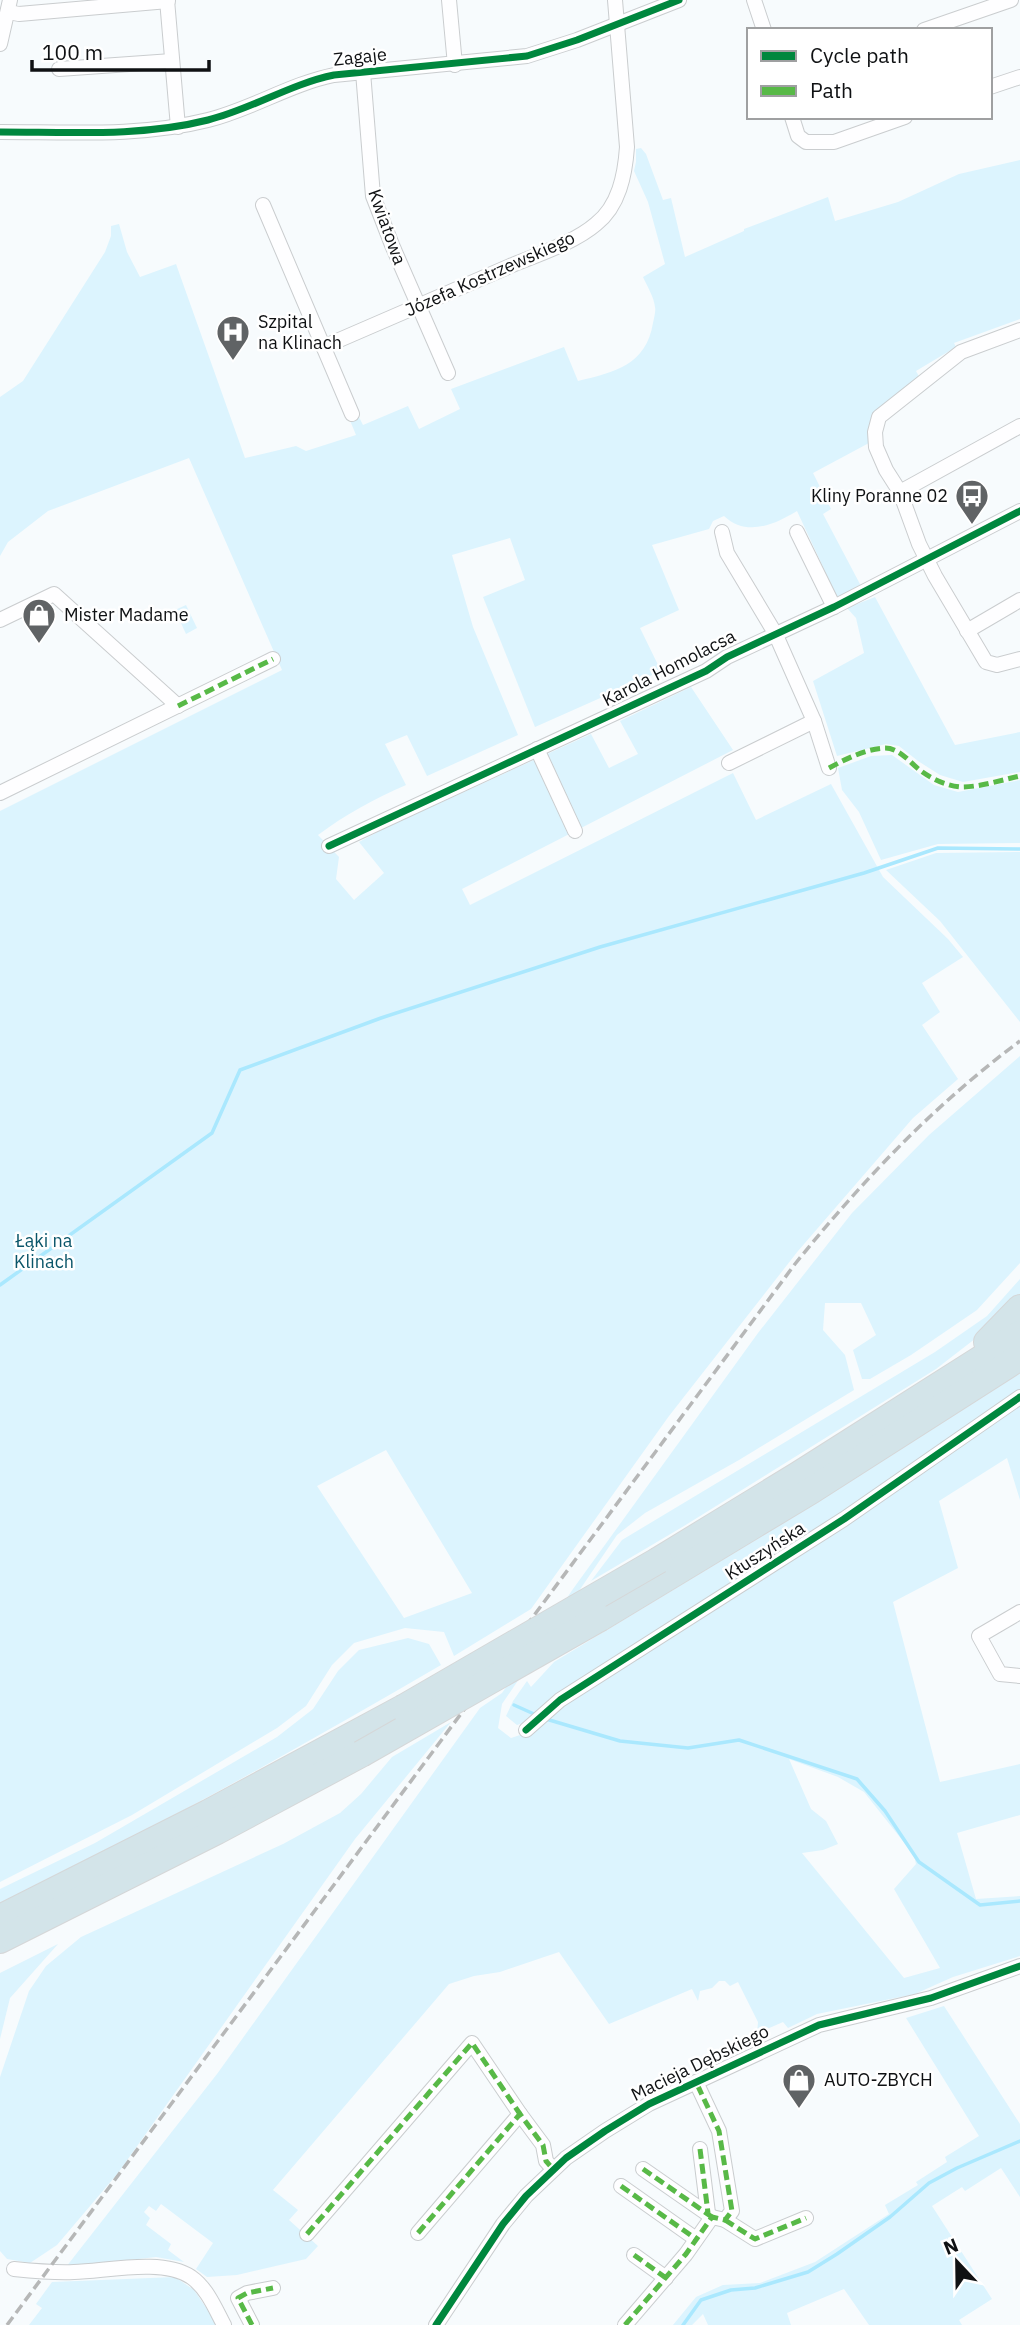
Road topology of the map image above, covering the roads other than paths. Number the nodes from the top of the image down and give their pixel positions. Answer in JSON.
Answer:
{"nodes":[{"id":1,"x":449,"y":0,"type":"edge"},
{"id":2,"x":615,"y":0,"type":"edge"},
{"id":3,"x":679,"y":0,"type":"edge"},
{"id":4,"x":754,"y":0,"type":"edge"},
{"id":5,"x":1011,"y":0,"type":"edge"},
{"id":6,"x":167,"y":1,"type":"edge"},
{"id":7,"x":9,"y":6,"type":"edge"},
{"id":8,"x":617,"y":24,"type":"junction"},
{"id":9,"x":763,"y":28,"type":"edge"},
{"id":10,"x":930,"y":28,"type":"edge"},
{"id":11,"x":0,"y":44,"type":"edge"},
{"id":12,"x":172,"y":61,"type":"junction"},
{"id":13,"x":454,"y":65,"type":"junction"},
{"id":14,"x":58,"y":69,"type":"dead end"},
{"id":15,"x":363,"y":72,"type":"junction"},
{"id":16,"x":1020,"y":77,"type":"edge"},
{"id":17,"x":992,"y":87,"type":"edge"},
{"id":18,"x":793,"y":119,"type":"edge"},
{"id":19,"x":899,"y":119,"type":"edge"},
{"id":20,"x":178,"y":127,"type":"junction"},
{"id":21,"x":0,"y":132,"type":"edge"},
{"id":22,"x":263,"y":205,"type":"dead end"},
{"id":23,"x":418,"y":306,"type":"junction"},
{"id":24,"x":1020,"y":330,"type":"edge"},
{"id":25,"x":323,"y":347,"type":"junction"},
{"id":26,"x":447,"y":373,"type":"dead end"},
{"id":27,"x":352,"y":414,"type":"dead end"},
{"id":28,"x":1020,"y":426,"type":"edge"},
{"id":29,"x":900,"y":492,"type":"junction"},
{"id":30,"x":1020,"y":511,"type":"edge"},
{"id":31,"x":722,"y":532,"type":"dead end"},
{"id":32,"x":797,"y":532,"type":"dead end"},
{"id":33,"x":927,"y":560,"type":"junction"},
{"id":34,"x":1020,"y":600,"type":"edge"},
{"id":35,"x":834,"y":607,"type":"junction"},
{"id":36,"x":0,"y":621,"type":"edge"},
{"id":37,"x":967,"y":631,"type":"junction"},
{"id":38,"x":775,"y":633,"type":"junction"},
{"id":39,"x":273,"y":659,"type":"dead end"},
{"id":40,"x":1020,"y":659,"type":"edge"},
{"id":41,"x":178,"y":706,"type":"junction"},
{"id":42,"x":814,"y":721,"type":"junction"},
{"id":43,"x":537,"y":749,"type":"junction"},
{"id":44,"x":729,"y":763,"type":"dead end"},
{"id":45,"x":829,"y":768,"type":"dead end"},
{"id":46,"x":0,"y":793,"type":"edge"},
{"id":47,"x":575,"y":831,"type":"dead end"},
{"id":48,"x":329,"y":846,"type":"dead end"},
{"id":49,"x":1020,"y":1308,"type":"edge"},
{"id":50,"x":1020,"y":1334,"type":"edge"},
{"id":51,"x":1020,"y":1357,"type":"edge"},
{"id":52,"x":936,"y":1387,"type":"junction"},
{"id":53,"x":1020,"y":1397,"type":"edge"},
{"id":54,"x":1020,"y":1612,"type":"edge"},
{"id":55,"x":1019,"y":1679,"type":"edge"},
{"id":56,"x":526,"y":1730,"type":"dead end"},
{"id":57,"x":0,"y":1918,"type":"edge"},
{"id":58,"x":0,"y":1940,"type":"edge"},
{"id":59,"x":1020,"y":1966,"type":"edge"},
{"id":60,"x":696,"y":2082,"type":"junction"},
{"id":61,"x":520,"y":2115,"type":"junction"},
{"id":62,"x":700,"y":2149,"type":"dead end"},
{"id":63,"x":553,"y":2169,"type":"junction"},
{"id":64,"x":643,"y":2169,"type":"dead end"},
{"id":65,"x":621,"y":2186,"type":"dead end"},
{"id":66,"x":715,"y":2217,"type":"junction"},
{"id":67,"x":806,"y":2218,"type":"dead end"},
{"id":68,"x":418,"y":2233,"type":"dead end"},
{"id":69,"x":307,"y":2234,"type":"dead end"},
{"id":70,"x":696,"y":2239,"type":"junction"},
{"id":71,"x":634,"y":2255,"type":"dead end"},
{"id":72,"x":15,"y":2269,"type":"dead end"},
{"id":73,"x":666,"y":2278,"type":"junction"},
{"id":74,"x":273,"y":2288,"type":"dead end"},
{"id":75,"x":224,"y":2325,"type":"edge"},
{"id":76,"x":252,"y":2325,"type":"edge"},
{"id":77,"x":436,"y":2325,"type":"edge"},
{"id":78,"x":625,"y":2325,"type":"edge"}],
"edges":[{"from":1,"to":13,"type":"street"},
{"from":2,"to":8,"type":"street","name":"Józefa Kostrzewskiego"},
{"from":3,"to":8,"type":"street","name":"Zagaje"},
{"from":4,"to":9,"type":"street"},
{"from":5,"to":10,"type":"street"},
{"from":6,"to":7,"type":"street"},
{"from":6,"to":12,"type":"street"},
{"from":7,"to":11,"type":"street"},
{"from":8,"to":13,"type":"street","name":"Zagaje"},
{"from":8,"to":23,"type":"street","name":"Józefa Kostrzewskiego"},
{"from":12,"to":14,"type":"street"},
{"from":12,"to":20,"type":"street"},
{"from":13,"to":15,"type":"street","name":"Zagaje"},
{"from":15,"to":20,"type":"street","name":"Zagaje"},
{"from":15,"to":23,"type":"street","name":"Kwiatowa"},
{"from":16,"to":17,"type":"street"},
{"from":18,"to":19,"type":"street"},
{"from":20,"to":21,"type":"street","name":"Zagaje"},
{"from":22,"to":25,"type":"street"},
{"from":23,"to":25,"type":"street","name":"Józefa Kostrzewskiego"},
{"from":23,"to":26,"type":"street","name":"Kwiatowa"},
{"from":24,"to":29,"type":"street"},
{"from":25,"to":27,"type":"street"},
{"from":28,"to":29,"type":"street"},
{"from":29,"to":33,"type":"street"},
{"from":30,"to":33,"type":"street","name":"Karola Homolacsa"},
{"from":31,"to":38,"type":"street"},
{"from":32,"to":35,"type":"street"},
{"from":33,"to":35,"type":"street","name":"Karola Homolacsa"},
{"from":33,"to":37,"type":"street"},
{"from":34,"to":37,"type":"street"},
{"from":35,"to":38,"type":"street","name":"Karola Homolacsa"},
{"from":36,"to":41,"type":"street"},
{"from":37,"to":40,"type":"street"},
{"from":38,"to":42,"type":"street"},
{"from":38,"to":43,"type":"street","name":"Karola Homolacsa"},
{"from":39,"to":41,"type":"street"},
{"from":41,"to":46,"type":"street"},
{"from":42,"to":44,"type":"street"},
{"from":42,"to":45,"type":"street"},
{"from":43,"to":47,"type":"street"},
{"from":43,"to":48,"type":"street","name":"Karola Homolacsa"},
{"from":49,"to":52,"type":"highway"},
{"from":50,"to":52,"type":"highway"},
{"from":51,"to":58,"type":"highway","bridge":true},
{"from":52,"to":57,"type":"highway","bridge":true},
{"from":53,"to":56,"type":"street","name":"Kłuszyńska"},
{"from":54,"to":55,"type":"street"},
{"from":59,"to":60,"type":"street","name":"Macieja Dębskiego"},
{"from":60,"to":63,"type":"street","name":"Macieja Dębskiego"},
{"from":60,"to":66,"type":"street"},
{"from":61,"to":63,"type":"street"},
{"from":61,"to":68,"type":"street"},
{"from":61,"to":69,"type":"street"},
{"from":62,"to":66,"type":"street"},
{"from":63,"to":77,"type":"street","name":"Macieja Dębskiego"},
{"from":64,"to":66,"type":"street"},
{"from":65,"to":70,"type":"street"},
{"from":66,"to":67,"type":"street"},
{"from":66,"to":70,"type":"street"},
{"from":70,"to":73,"type":"street"},
{"from":71,"to":73,"type":"street"},
{"from":72,"to":75,"type":"street"},
{"from":73,"to":78,"type":"street"},
{"from":74,"to":76,"type":"street"}]}
